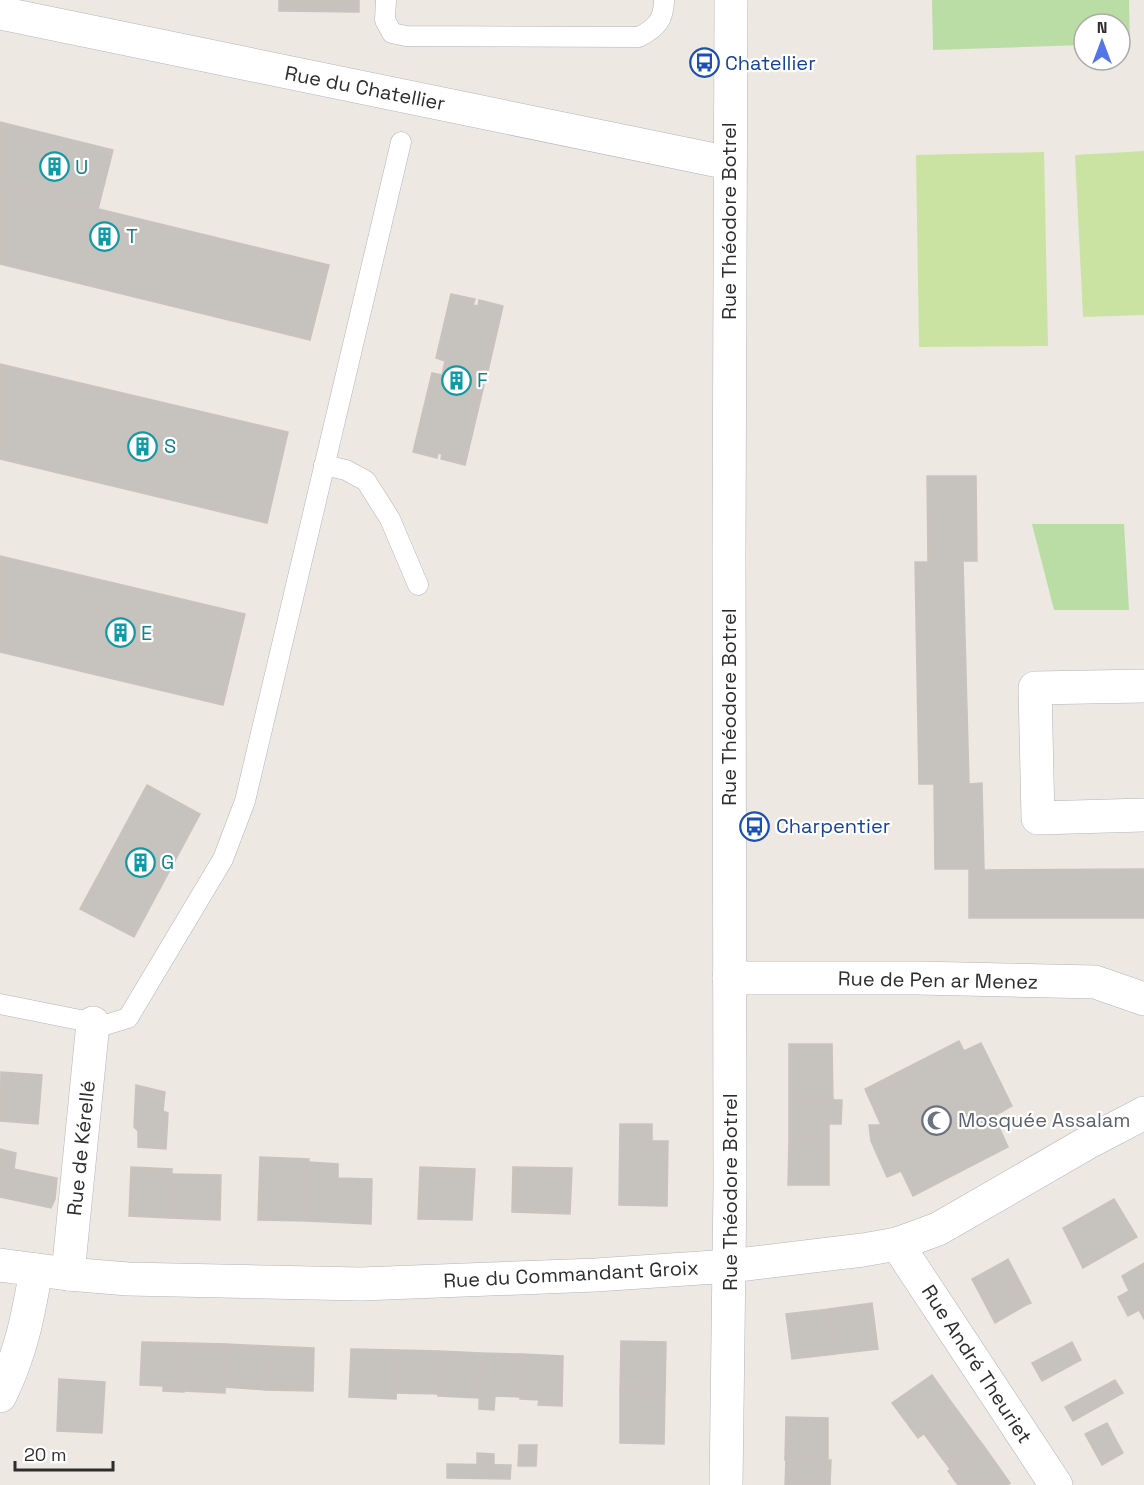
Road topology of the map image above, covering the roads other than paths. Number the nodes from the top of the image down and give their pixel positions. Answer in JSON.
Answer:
{"nodes":[{"id":1,"x":386,"y":0,"type":"edge"},
{"id":2,"x":664,"y":0,"type":"edge"},
{"id":3,"x":731,"y":0,"type":"edge"},
{"id":4,"x":0,"y":13,"type":"edge"},
{"id":5,"x":401,"y":142,"type":"dead end"},
{"id":6,"x":729,"y":163,"type":"junction"},
{"id":7,"x":324,"y":465,"type":"junction"},
{"id":8,"x":418,"y":585,"type":"dead end"},
{"id":9,"x":1144,"y":686,"type":"edge"},
{"id":10,"x":1144,"y":815,"type":"edge"},
{"id":11,"x":729,"y":978,"type":"junction"},
{"id":12,"x":1144,"y":999,"type":"edge"},
{"id":13,"x":0,"y":1004,"type":"edge"},
{"id":14,"x":93,"y":1023,"type":"junction"},
{"id":15,"x":1142,"y":1120,"type":"edge"},
{"id":16,"x":897,"y":1244,"type":"junction"},
{"id":17,"x":0,"y":1265,"type":"edge"},
{"id":18,"x":730,"y":1266,"type":"junction"},
{"id":19,"x":52,"y":1272,"type":"junction"},
{"id":20,"x":0,"y":1396,"type":"edge"},
{"id":21,"x":726,"y":1485,"type":"edge"},
{"id":22,"x":1056,"y":1485,"type":"edge"}],
"edges":[{"from":1,"to":2,"type":"lane"},
{"from":3,"to":6,"type":"street","name":"Rue Théodore Botrel"},
{"from":4,"to":6,"type":"street","name":"Rue du Chatellier"},
{"from":5,"to":7,"type":"lane"},
{"from":6,"to":11,"type":"street","name":"Rue Théodore Botrel"},
{"from":7,"to":8,"type":"lane"},
{"from":7,"to":14,"type":"lane"},
{"from":9,"to":10,"type":"street"},
{"from":11,"to":12,"type":"street","name":"Rue de Pen ar Menez"},
{"from":11,"to":18,"type":"street","name":"Rue Théodore Botrel"},
{"from":13,"to":14,"type":"lane"},
{"from":14,"to":19,"type":"street","name":"Rue de Kérellé"},
{"from":15,"to":16,"type":"street","name":"Rue du Commandant Groix"},
{"from":16,"to":18,"type":"street","name":"Rue du Commandant Groix"},
{"from":16,"to":22,"type":"street","name":"Rue André Theuriet"},
{"from":17,"to":19,"type":"street","name":"Rue du Commandant Groix"},
{"from":18,"to":19,"type":"street","name":"Rue du Commandant Groix"},
{"from":18,"to":21,"type":"street","name":"Rue Théodore Botrel"},
{"from":19,"to":20,"type":"street","name":"Rue de Kérellé"}]}
